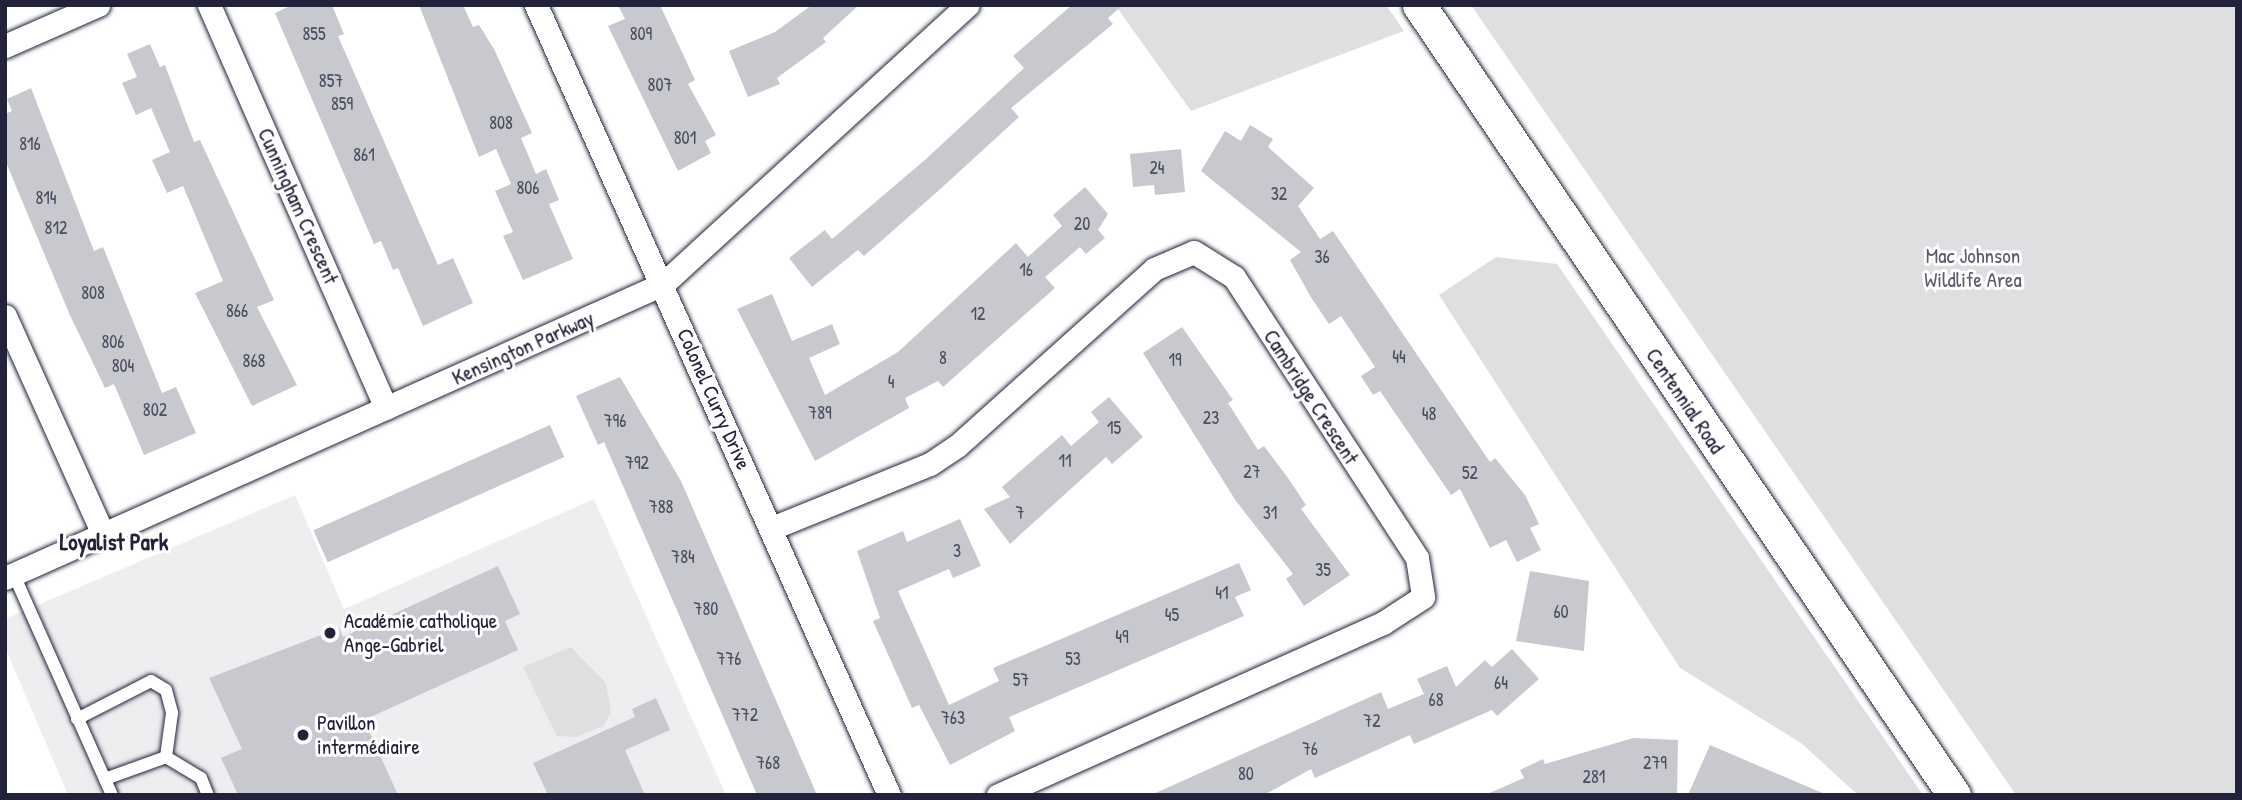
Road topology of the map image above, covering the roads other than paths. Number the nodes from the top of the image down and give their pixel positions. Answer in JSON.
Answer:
{"nodes":[{"id":1,"x":99,"y":5,"type":"edge"},
{"id":2,"x":209,"y":5,"type":"edge"},
{"id":3,"x":537,"y":5,"type":"edge"},
{"id":4,"x":1419,"y":5,"type":"edge"},
{"id":5,"x":959,"y":8,"type":"edge"},
{"id":6,"x":5,"y":46,"type":"edge"},
{"id":7,"x":663,"y":284,"type":"junction"},
{"id":8,"x":5,"y":316,"type":"edge"},
{"id":9,"x":386,"y":408,"type":"junction"},
{"id":10,"x":772,"y":528,"type":"junction"},
{"id":11,"x":103,"y":534,"type":"junction"},
{"id":12,"x":9,"y":576,"type":"edge"},
{"id":13,"x":78,"y":719,"type":"junction"},
{"id":14,"x":166,"y":757,"type":"junction"},
{"id":15,"x":105,"y":779,"type":"junction"},
{"id":16,"x":112,"y":795,"type":"edge"},
{"id":17,"x":208,"y":795,"type":"edge"},
{"id":18,"x":889,"y":795,"type":"edge"},
{"id":19,"x":998,"y":795,"type":"edge"},
{"id":20,"x":1954,"y":795,"type":"edge"}],
"edges":[{"from":1,"to":6,"type":"street"},
{"from":2,"to":9,"type":"street","name":"Cunningham Crescent"},
{"from":3,"to":7,"type":"street","name":"Colonel Curry Drive"},
{"from":4,"to":20,"type":"main road","name":"Centennial Road"},
{"from":5,"to":7,"type":"street","name":"Kensington Parkway"},
{"from":7,"to":9,"type":"street","name":"Kensington Parkway"},
{"from":7,"to":10,"type":"street","name":"Colonel Curry Drive"},
{"from":8,"to":11,"type":"street"},
{"from":9,"to":11,"type":"street","name":"Kensington Parkway"},
{"from":10,"to":18,"type":"street","name":"Colonel Curry Drive"},
{"from":10,"to":19,"type":"street","name":"Cambridge Crescent"},
{"from":11,"to":12,"type":"street","name":"Kensington Parkway"},
{"from":12,"to":13,"type":"lane"},
{"from":13,"to":14,"type":"lane"},
{"from":13,"to":15,"type":"lane"},
{"from":14,"to":15,"type":"lane"},
{"from":14,"to":17,"type":"lane"},
{"from":15,"to":16,"type":"lane"}]}
